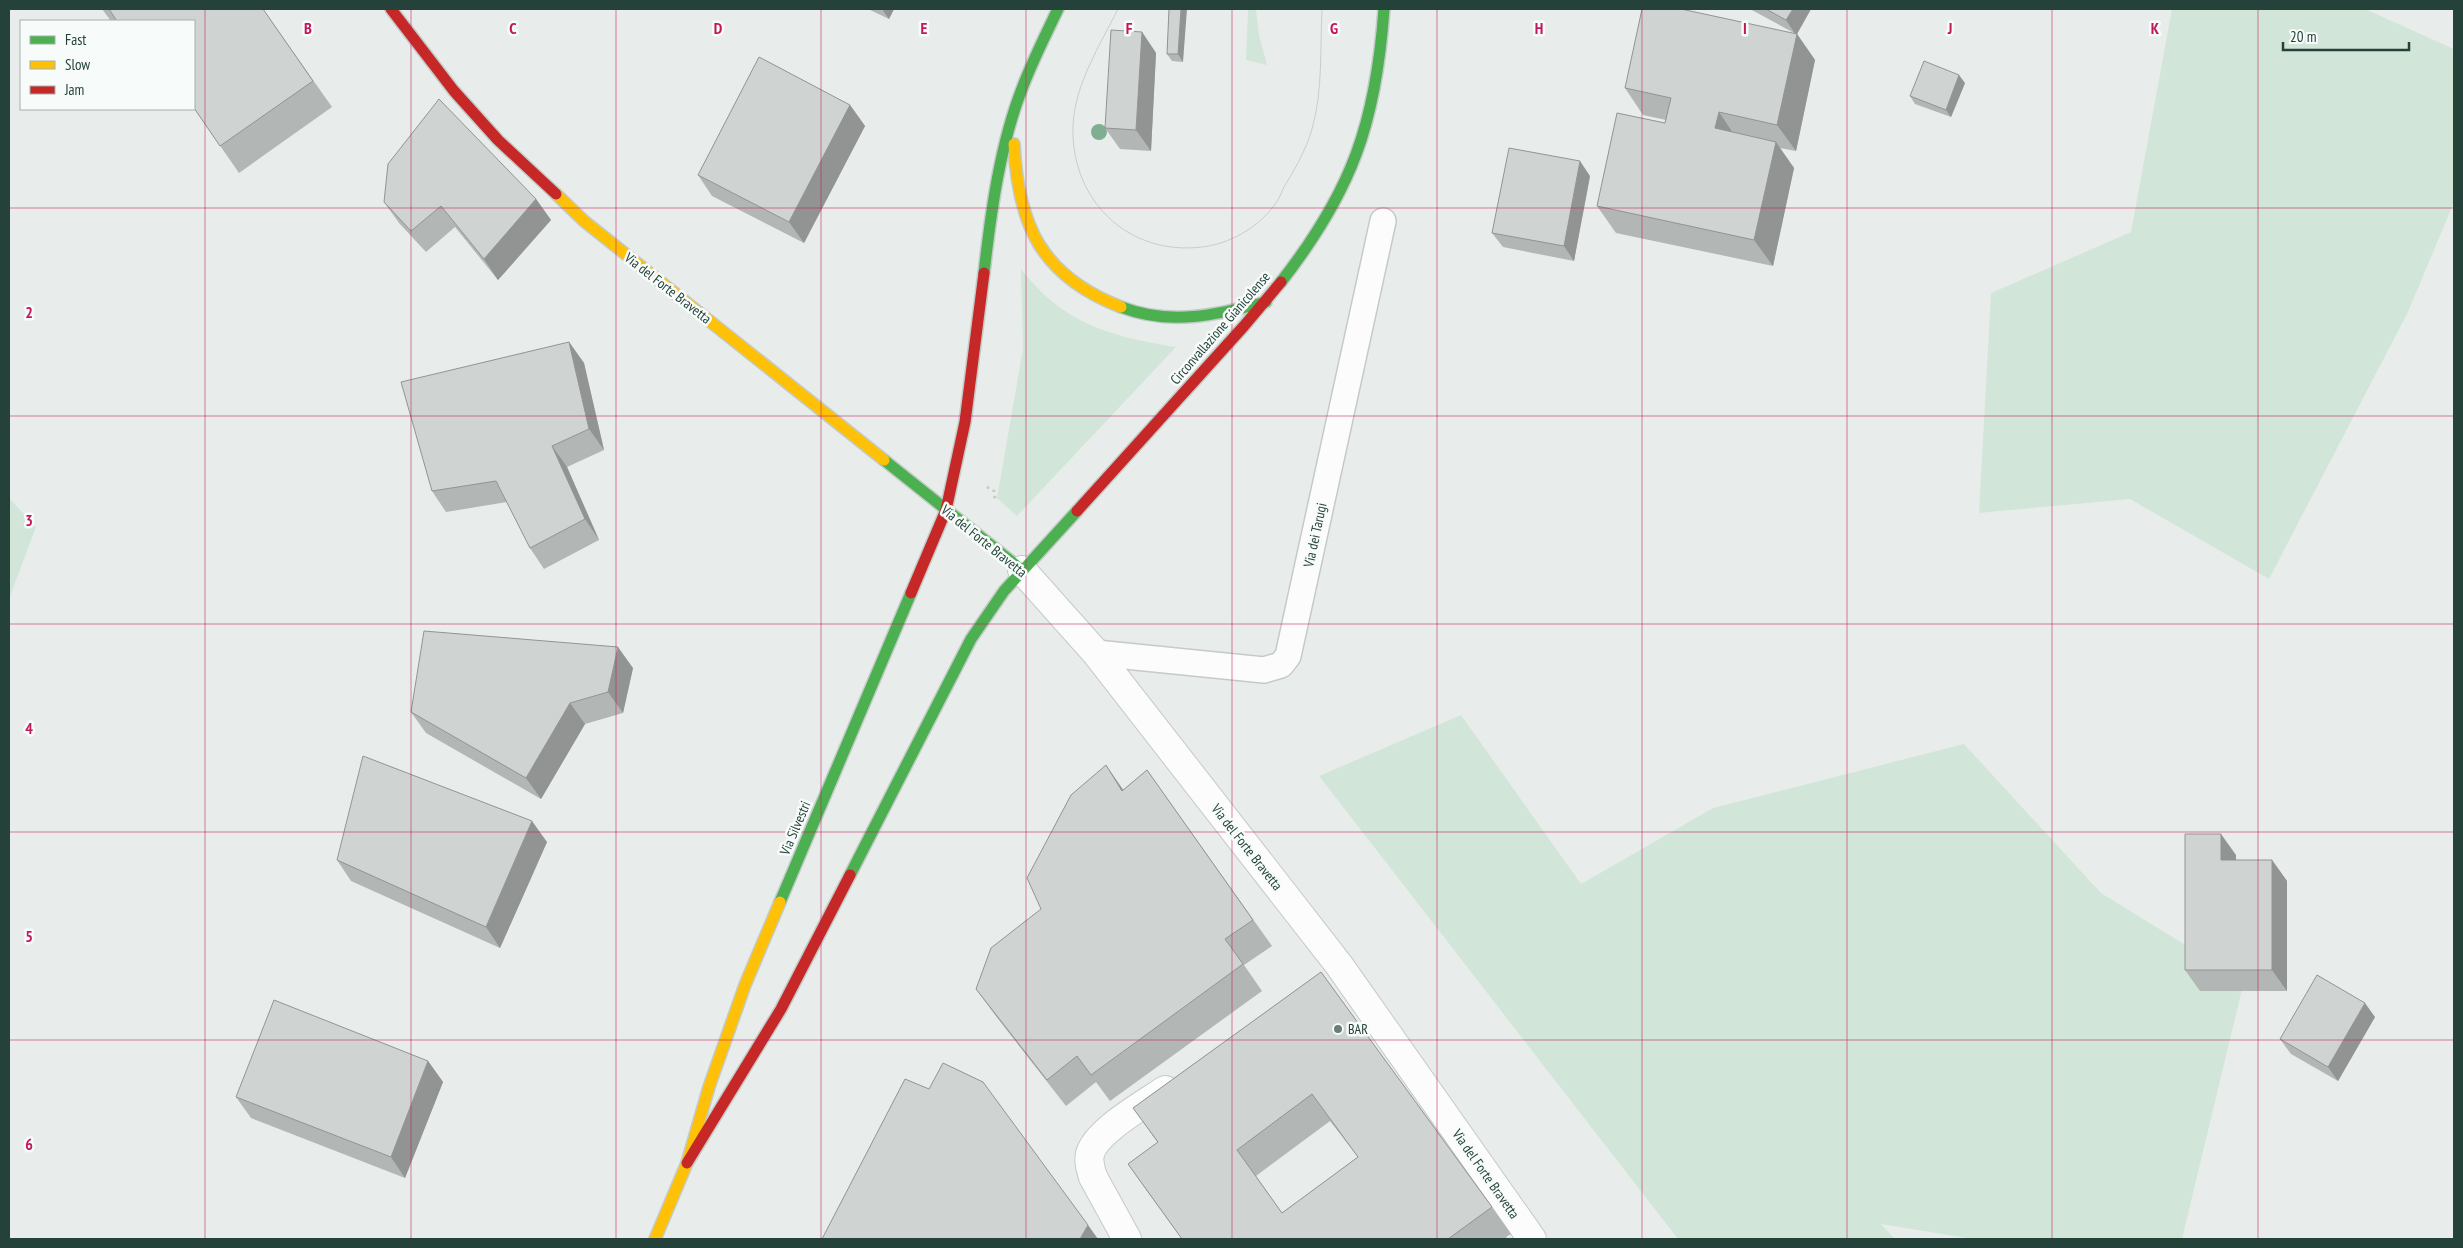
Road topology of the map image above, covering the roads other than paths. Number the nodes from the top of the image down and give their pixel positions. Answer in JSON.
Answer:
{"nodes":[{"id":1,"x":391,"y":9,"type":"edge"},
{"id":2,"x":1058,"y":9,"type":"edge"},
{"id":3,"x":1384,"y":9,"type":"edge"},
{"id":4,"x":1012,"y":118,"type":"junction"},
{"id":5,"x":1383,"y":221,"type":"dead end"},
{"id":6,"x":1266,"y":302,"type":"junction"},
{"id":7,"x":946,"y":510,"type":"junction"},
{"id":8,"x":1022,"y":570,"type":"junction"},
{"id":9,"x":1096,"y":653,"type":"junction"},
{"id":10,"x":1182,"y":1077,"type":"edge"},
{"id":11,"x":687,"y":1163,"type":"junction"},
{"id":12,"x":655,"y":1239,"type":"edge"},
{"id":13,"x":1127,"y":1239,"type":"edge"},
{"id":14,"x":1532,"y":1239,"type":"edge"}],
"edges":[{"from":1,"to":7,"type":"main road","name":"Via del Forte Bravetta"},
{"from":2,"to":4,"type":"main road"},
{"from":3,"to":6,"type":"main road","name":"Circonvallazione Gianicolense"},
{"from":4,"to":6,"type":"main road"},
{"from":4,"to":7,"type":"main road"},
{"from":5,"to":9,"type":"lane","name":"Via dei Tarugi"},
{"from":6,"to":8,"type":"main road","name":"Circonvallazione Gianicolense"},
{"from":7,"to":8,"type":"main road","name":"Via del Forte Bravetta"},
{"from":7,"to":11,"type":"main road","name":"Via Silvestri"},
{"from":8,"to":9,"type":"street","name":"Via del Forte Bravetta"},
{"from":8,"to":11,"type":"main road","name":"Via Silvestri"},
{"from":9,"to":14,"type":"street","name":"Via del Forte Bravetta"},
{"from":10,"to":13,"type":"street"},
{"from":11,"to":12,"type":"main road","name":"Via Silvestri"}]}
